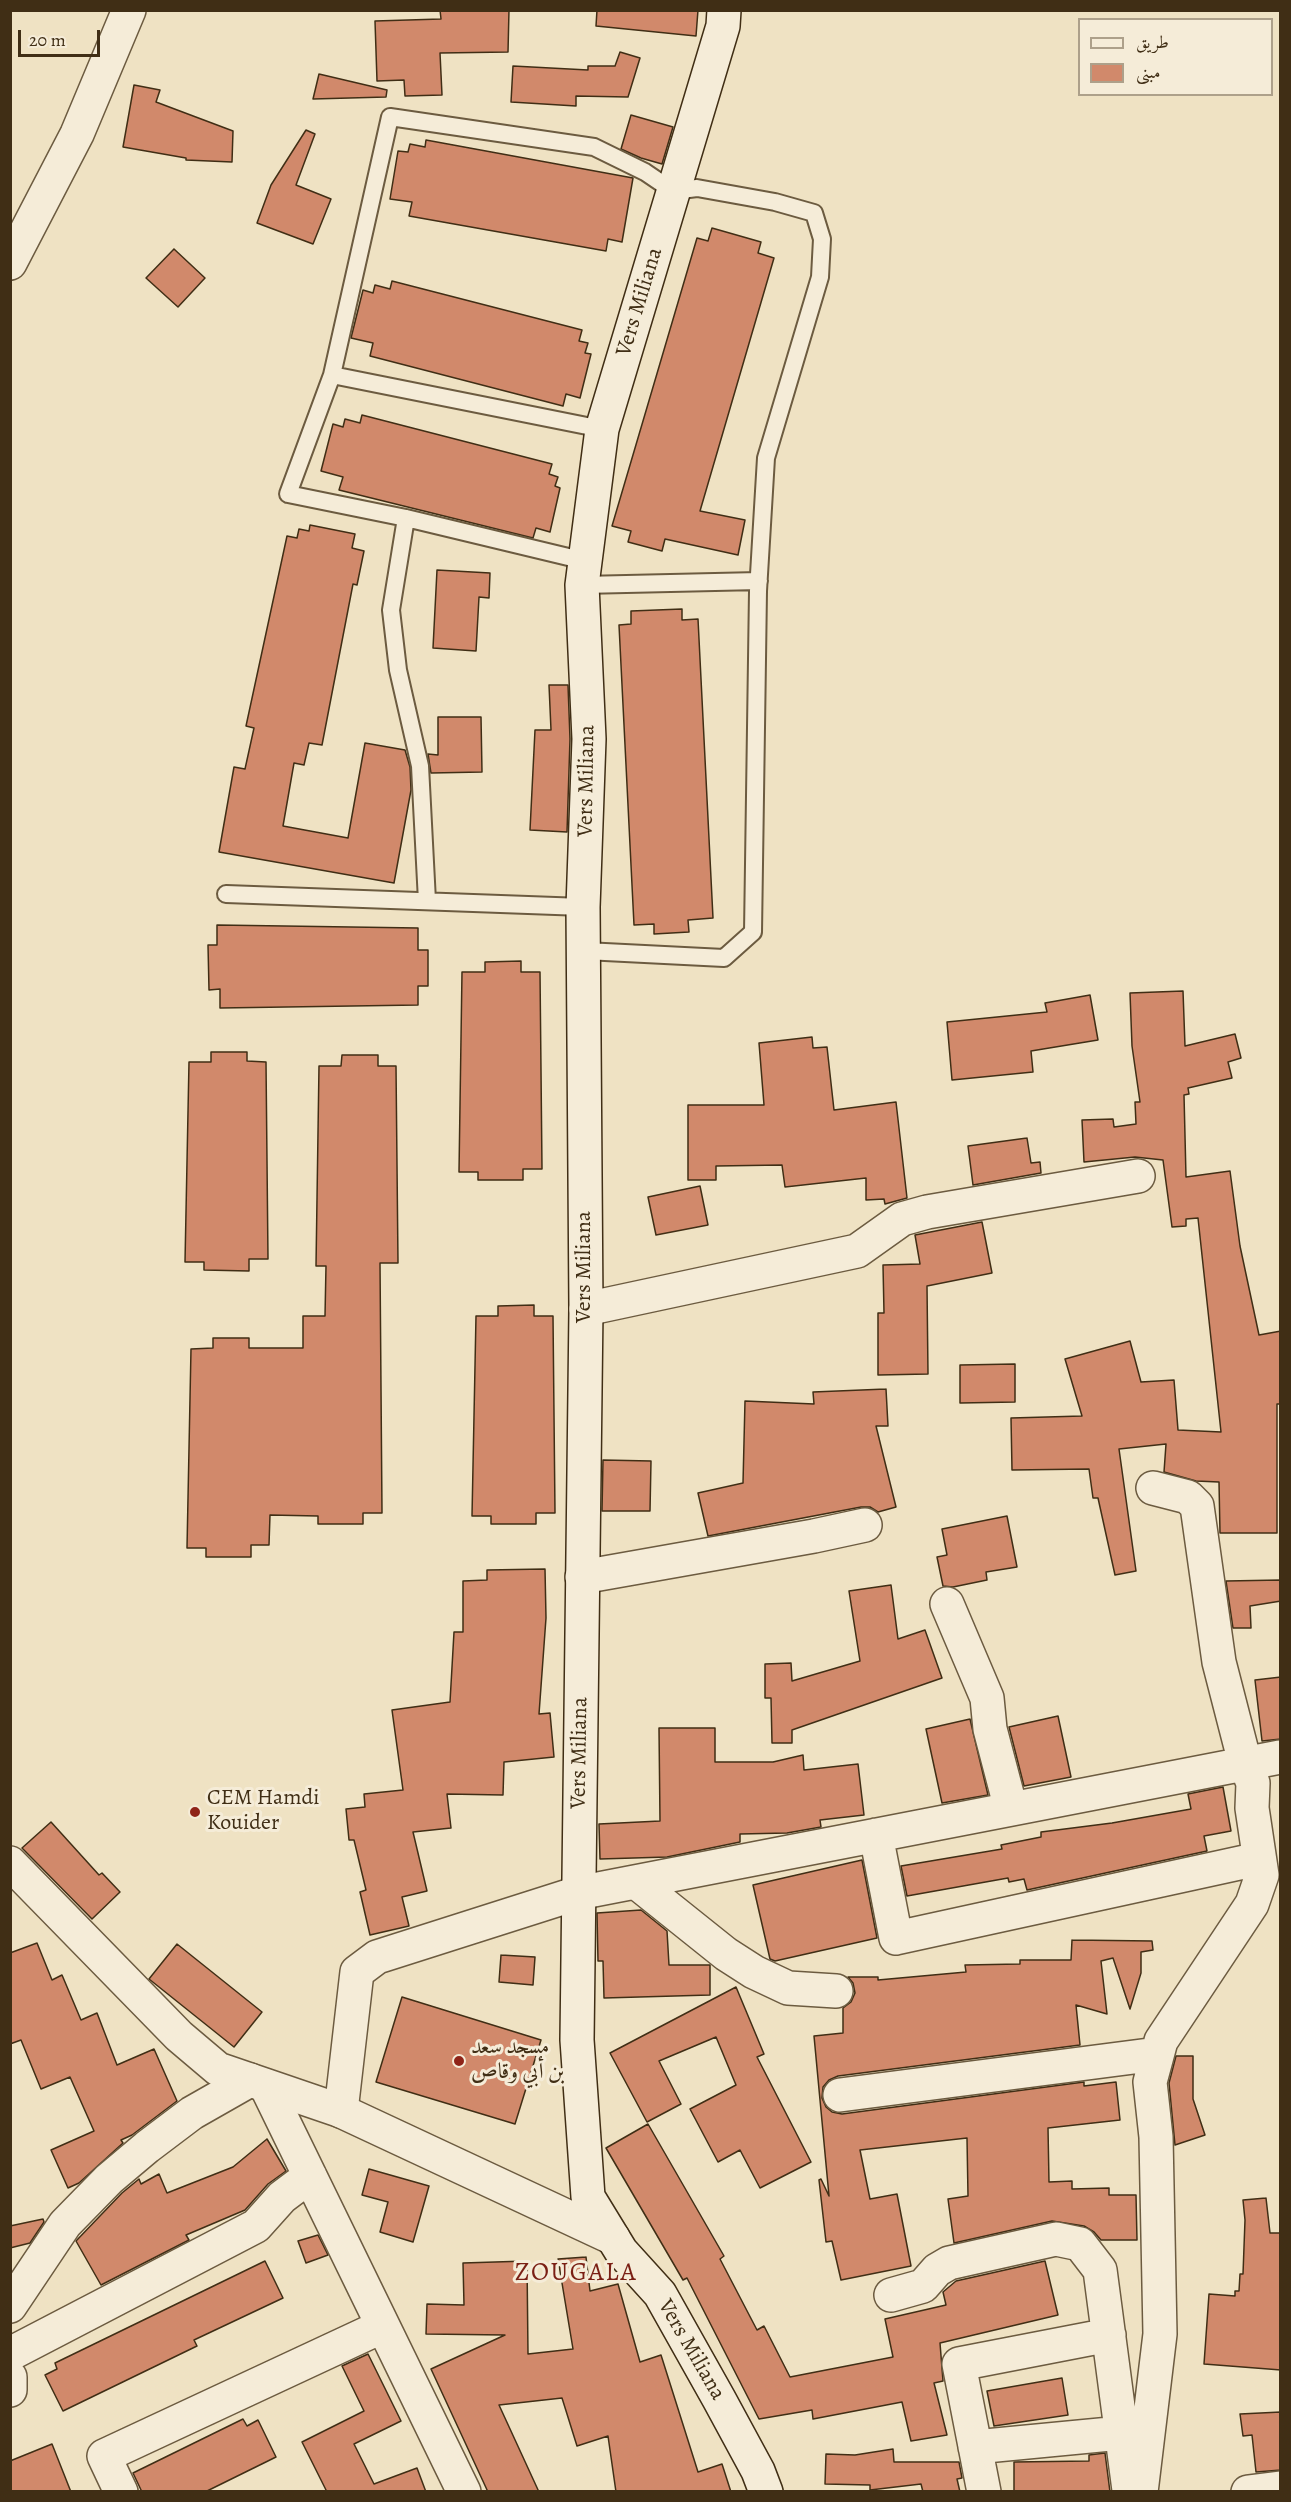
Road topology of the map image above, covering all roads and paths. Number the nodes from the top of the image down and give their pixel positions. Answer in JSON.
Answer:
{"nodes":[{"id":1,"x":129,"y":10,"type":"edge"},
{"id":2,"x":724,"y":10,"type":"edge"},
{"id":3,"x":673,"y":191,"type":"junction"},
{"id":4,"x":10,"y":263,"type":"edge"},
{"id":5,"x":332,"y":375,"type":"junction"},
{"id":6,"x":602,"y":429,"type":"junction"},
{"id":7,"x":406,"y":518,"type":"junction"},
{"id":8,"x":584,"y":573,"type":"junction"},
{"id":9,"x":759,"y":581,"type":"junction"},
{"id":10,"x":226,"y":894,"type":"dead end"},
{"id":11,"x":427,"y":902,"type":"junction"},
{"id":12,"x":583,"y":907,"type":"junction"},
{"id":13,"x":585,"y":951,"type":"junction"},
{"id":14,"x":1138,"y":1176,"type":"dead end"},
{"id":15,"x":586,"y":1309,"type":"junction"},
{"id":16,"x":1153,"y":1488,"type":"dead end"},
{"id":17,"x":865,"y":1525,"type":"dead end"},
{"id":18,"x":582,"y":1577,"type":"junction"},
{"id":19,"x":947,"y":1604,"type":"dead end"},
{"id":20,"x":1281,"y":1757,"type":"edge"},
{"id":21,"x":1245,"y":1763,"type":"junction"},
{"id":22,"x":1011,"y":1809,"type":"junction"},
{"id":23,"x":876,"y":1835,"type":"junction"},
{"id":24,"x":1258,"y":1859,"type":"junction"},
{"id":25,"x":10,"y":1863,"type":"edge"},
{"id":26,"x":636,"y":1882,"type":"junction"},
{"id":27,"x":578,"y":1893,"type":"junction"},
{"id":28,"x":836,"y":1991,"type":"dead end"},
{"id":29,"x":1157,"y":2054,"type":"junction"},
{"id":30,"x":258,"y":2083,"type":"junction"},
{"id":31,"x":840,"y":2095,"type":"dead end"},
{"id":32,"x":341,"y":2111,"type":"junction"},
{"id":33,"x":310,"y":2176,"type":"junction"},
{"id":34,"x":613,"y":2238,"type":"junction"},
{"id":35,"x":891,"y":2295,"type":"dead end"},
{"id":36,"x":10,"y":2306,"type":"edge"},
{"id":37,"x":383,"y":2326,"type":"junction"},
{"id":38,"x":1109,"y":2335,"type":"junction"},
{"id":39,"x":10,"y":2354,"type":"edge"},
{"id":40,"x":10,"y":2378,"type":"edge"},
{"id":41,"x":10,"y":2390,"type":"edge"},
{"id":42,"x":1121,"y":2433,"type":"junction"},
{"id":43,"x":975,"y":2447,"type":"junction"},
{"id":44,"x":1281,"y":2488,"type":"edge"},
{"id":45,"x":121,"y":2492,"type":"edge"},
{"id":46,"x":464,"y":2492,"type":"edge"},
{"id":47,"x":766,"y":2492,"type":"edge"},
{"id":48,"x":984,"y":2492,"type":"edge"},
{"id":49,"x":1129,"y":2492,"type":"edge"},
{"id":50,"x":1140,"y":2492,"type":"edge"},
{"id":51,"x":1248,"y":2492,"type":"edge"}],
"edges":[{"from":1,"to":4,"type":"street"},
{"from":2,"to":3,"type":"street","name":"Vers Miliana"},
{"from":3,"to":5,"type":"lane"},
{"from":3,"to":6,"type":"street","name":"Vers Miliana"},
{"from":3,"to":9,"type":"lane"},
{"from":5,"to":6,"type":"lane"},
{"from":5,"to":7,"type":"lane"},
{"from":6,"to":8,"type":"street","name":"Vers Miliana"},
{"from":7,"to":8,"type":"lane"},
{"from":7,"to":11,"type":"lane"},
{"from":8,"to":9,"type":"lane"},
{"from":8,"to":12,"type":"street","name":"Vers Miliana"},
{"from":9,"to":13,"type":"lane"},
{"from":10,"to":11,"type":"lane"},
{"from":11,"to":12,"type":"lane"},
{"from":12,"to":13,"type":"street","name":"Vers Miliana"},
{"from":13,"to":15,"type":"street","name":"Vers Miliana"},
{"from":14,"to":15,"type":"street"},
{"from":15,"to":18,"type":"street","name":"Vers Miliana"},
{"from":16,"to":21,"type":"street"},
{"from":17,"to":18,"type":"street"},
{"from":18,"to":27,"type":"street","name":"Vers Miliana"},
{"from":19,"to":22,"type":"street"},
{"from":20,"to":21,"type":"street"},
{"from":21,"to":22,"type":"street"},
{"from":21,"to":24,"type":"street"},
{"from":22,"to":23,"type":"street"},
{"from":23,"to":24,"type":"street"},
{"from":23,"to":26,"type":"street"},
{"from":24,"to":29,"type":"street"},
{"from":25,"to":30,"type":"street"},
{"from":26,"to":27,"type":"street"},
{"from":26,"to":28,"type":"street"},
{"from":27,"to":32,"type":"street"},
{"from":27,"to":34,"type":"street","name":"Vers Miliana"},
{"from":29,"to":31,"type":"street"},
{"from":29,"to":50,"type":"street"},
{"from":30,"to":32,"type":"street"},
{"from":30,"to":33,"type":"street"},
{"from":30,"to":36,"type":"street"},
{"from":32,"to":34,"type":"street"},
{"from":33,"to":37,"type":"street"},
{"from":33,"to":39,"type":"street"},
{"from":34,"to":47,"type":"street","name":"Vers Miliana"},
{"from":35,"to":38,"type":"street"},
{"from":37,"to":45,"type":"street"},
{"from":37,"to":46,"type":"street"},
{"from":38,"to":42,"type":"street"},
{"from":38,"to":43,"type":"street"},
{"from":40,"to":41,"type":"street"},
{"from":42,"to":43,"type":"street"},
{"from":42,"to":49,"type":"street"},
{"from":43,"to":48,"type":"street"},
{"from":44,"to":51,"type":"street"}]}
